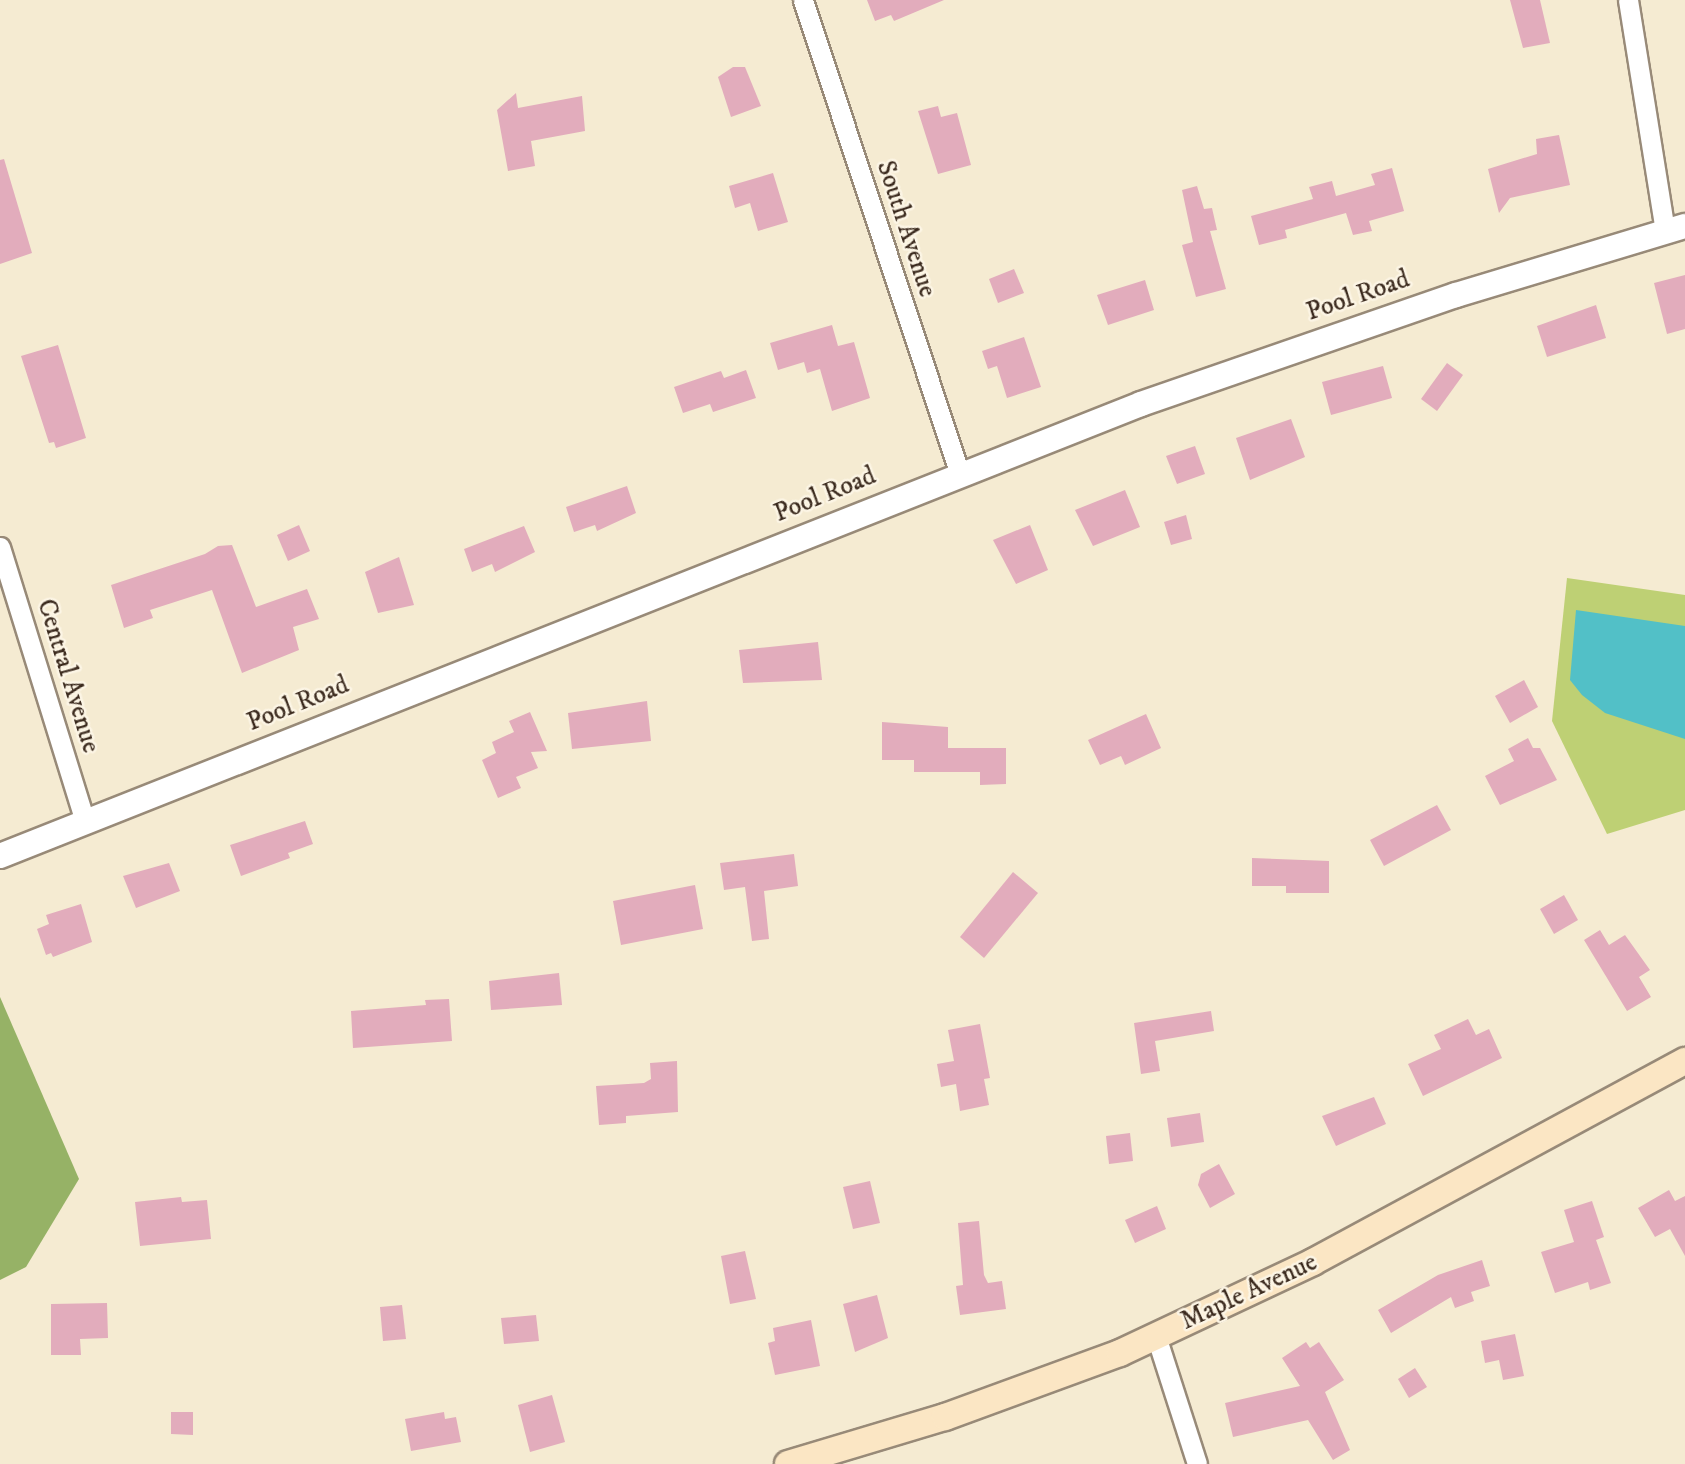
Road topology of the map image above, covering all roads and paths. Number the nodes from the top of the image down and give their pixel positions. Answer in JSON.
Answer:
{"nodes":[{"id":1,"x":803,"y":0,"type":"edge"},
{"id":2,"x":1628,"y":0,"type":"edge"},
{"id":3,"x":1675,"y":229,"type":"edge"},
{"id":4,"x":960,"y":474,"type":"junction"},
{"id":5,"x":0,"y":547,"type":"edge"},
{"id":6,"x":85,"y":822,"type":"junction"},
{"id":7,"x":0,"y":856,"type":"edge"},
{"id":8,"x":1685,"y":1061,"type":"edge"},
{"id":9,"x":1156,"y":1336,"type":"junction"},
{"id":10,"x":788,"y":1464,"type":"edge"},
{"id":11,"x":1198,"y":1464,"type":"edge"}],
"edges":[{"from":1,"to":4,"type":"street","name":"South Avenue"},
{"from":2,"to":3,"type":"street"},
{"from":3,"to":4,"type":"street","name":"Pool Road"},
{"from":4,"to":6,"type":"street","name":"Pool Road"},
{"from":5,"to":6,"type":"street","name":"Central Avenue"},
{"from":6,"to":7,"type":"street","name":"Pool Road"},
{"from":8,"to":9,"type":"main road","name":"Maple Avenue"},
{"from":9,"to":10,"type":"main road","name":"Maple Avenue"},
{"from":9,"to":11,"type":"street"}]}
